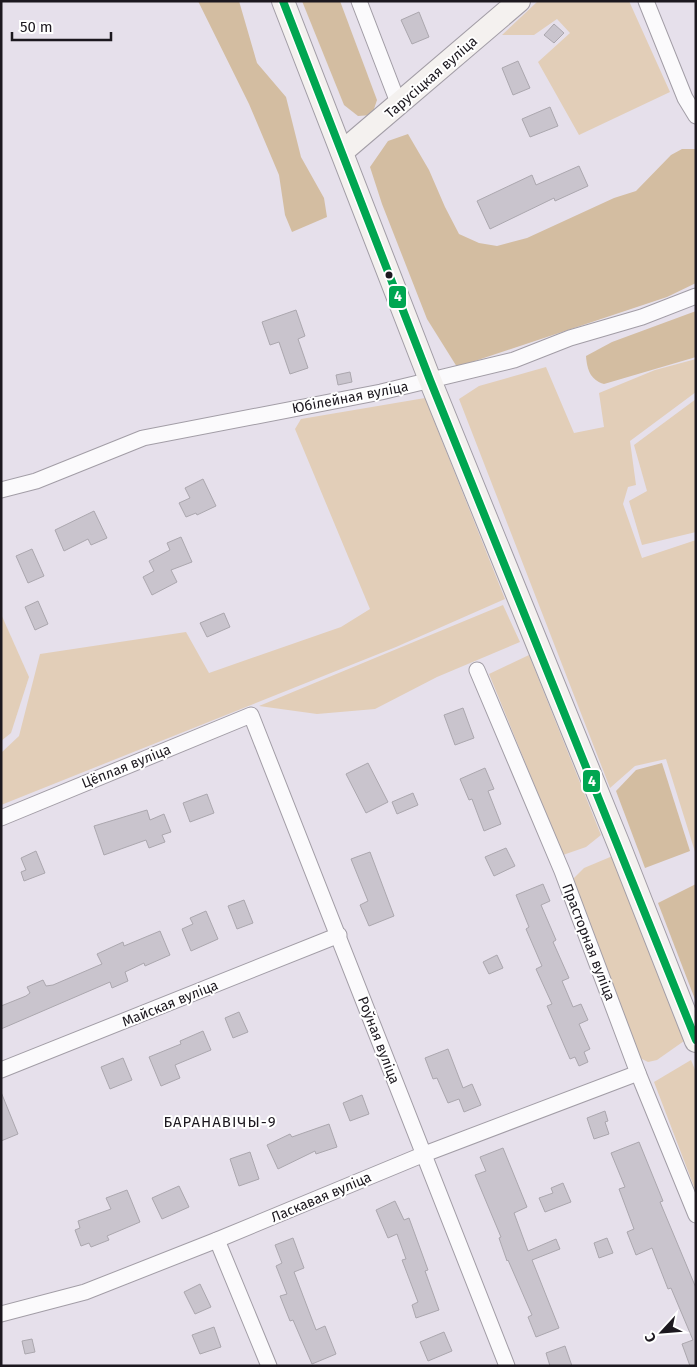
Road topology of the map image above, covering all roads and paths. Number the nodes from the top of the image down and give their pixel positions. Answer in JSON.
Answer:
{"nodes":[{"id":1,"x":284,"y":1,"type":"edge"},
{"id":2,"x":358,"y":1,"type":"edge"},
{"id":3,"x":519,"y":1,"type":"edge"},
{"id":4,"x":646,"y":1,"type":"edge"},
{"id":5,"x":399,"y":105,"type":"junction"},
{"id":6,"x":696,"y":116,"type":"edge"},
{"id":7,"x":342,"y":152,"type":"junction"},
{"id":8,"x":696,"y":296,"type":"edge"},
{"id":9,"x":430,"y":380,"type":"junction"},
{"id":10,"x":1,"y":490,"type":"edge"},
{"id":11,"x":477,"y":670,"type":"dead end"},
{"id":12,"x":251,"y":715,"type":"joint"},
{"id":13,"x":1,"y":818,"type":"edge"},
{"id":14,"x":339,"y":935,"type":"junction"},
{"id":15,"x":696,"y":1041,"type":"edge"},
{"id":16,"x":1,"y":1070,"type":"edge"},
{"id":17,"x":638,"y":1073,"type":"junction"},
{"id":18,"x":422,"y":1155,"type":"junction"},
{"id":19,"x":696,"y":1215,"type":"edge"},
{"id":20,"x":217,"y":1240,"type":"junction"},
{"id":21,"x":1,"y":1314,"type":"edge"},
{"id":22,"x":269,"y":1366,"type":"edge"},
{"id":23,"x":507,"y":1366,"type":"edge"}],
"edges":[{"from":1,"to":7,"type":"main road"},
{"from":2,"to":5,"type":"street"},
{"from":3,"to":5,"type":"main road","name":"Тарусіцкая вуліца"},
{"from":4,"to":6,"type":"street"},
{"from":5,"to":7,"type":"main road","name":"Тарусіцкая вуліца"},
{"from":7,"to":9,"type":"main road"},
{"from":8,"to":9,"type":"street","name":"Юбілейная вуліца"},
{"from":9,"to":10,"type":"street","name":"Юбілейная вуліца"},
{"from":9,"to":15,"type":"main road"},
{"from":11,"to":17,"type":"street","name":"Прасторная вуліца"},
{"from":12,"to":13,"type":"street","name":"Цёплая вуліца"},
{"from":12,"to":14,"type":"street","name":"Роўная вуліца"},
{"from":14,"to":16,"type":"street","name":"Майская вуліца"},
{"from":14,"to":18,"type":"street","name":"Роўная вуліца"},
{"from":17,"to":18,"type":"street","name":"Ласкавая вуліца"},
{"from":17,"to":19,"type":"street","name":"Прасторная вуліца"},
{"from":18,"to":20,"type":"street","name":"Ласкавая вуліца"},
{"from":18,"to":23,"type":"street","name":"Роўная вуліца"},
{"from":20,"to":21,"type":"street","name":"Ласкавая вуліца"},
{"from":20,"to":22,"type":"street"}]}
